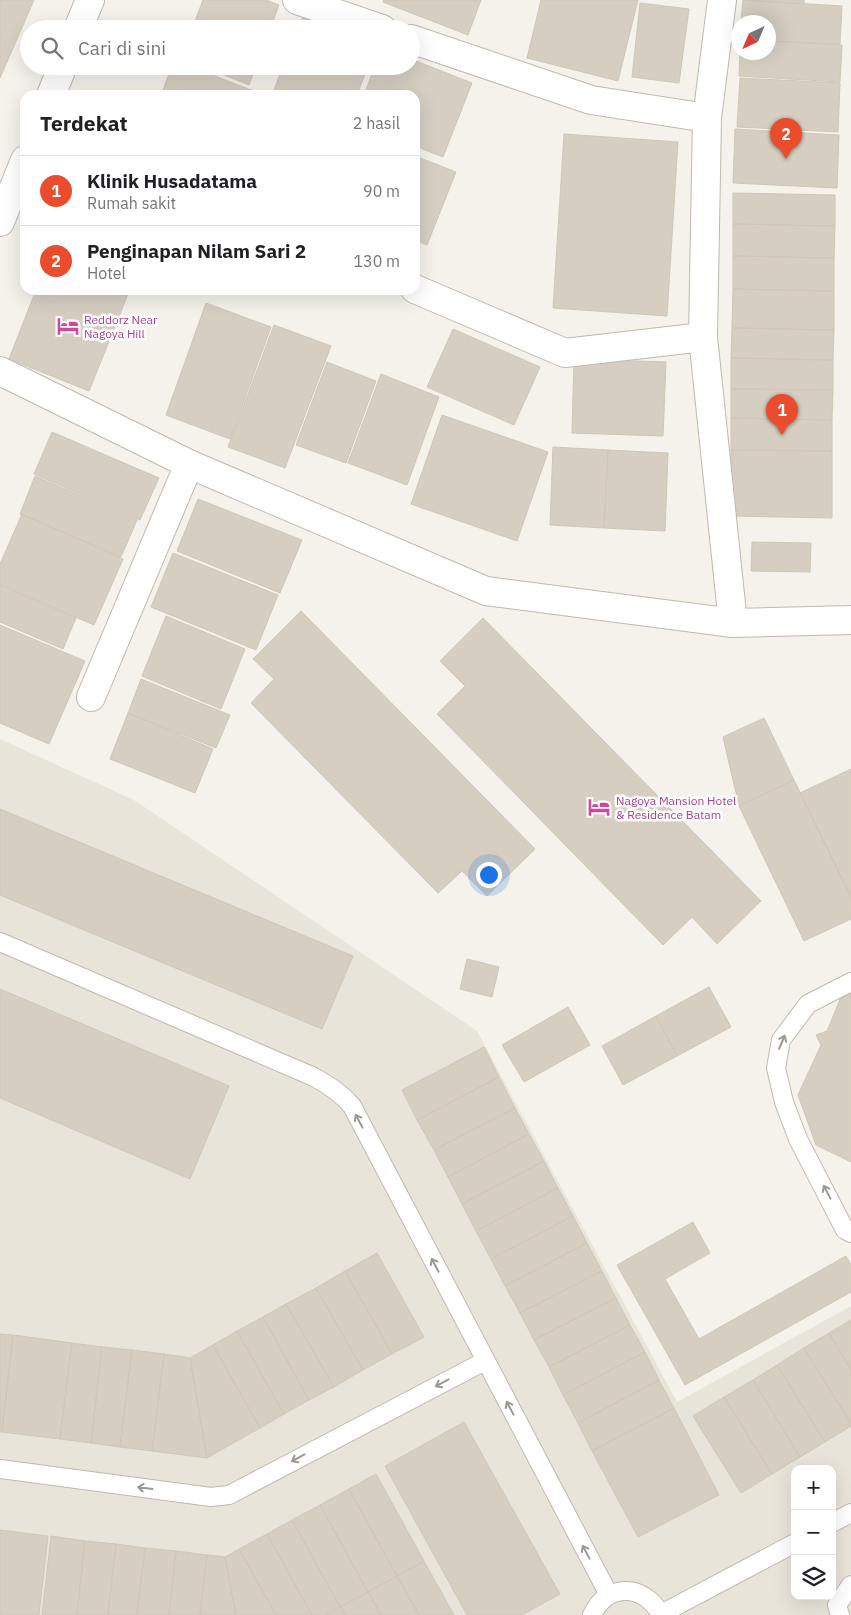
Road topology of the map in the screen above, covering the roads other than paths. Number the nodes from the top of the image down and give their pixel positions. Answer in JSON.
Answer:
{"nodes":[{"id":1,"x":90,"y":0,"type":"edge"},
{"id":2,"x":298,"y":0,"type":"edge"},
{"id":3,"x":722,"y":0,"type":"edge"},
{"id":4,"x":82,"y":20,"type":"edge"},
{"id":5,"x":356,"y":20,"type":"edge"},
{"id":6,"x":420,"y":41,"type":"edge"},
{"id":7,"x":59,"y":75,"type":"edge"},
{"id":8,"x":53,"y":90,"type":"edge"},
{"id":9,"x":707,"y":118,"type":"junction"},
{"id":10,"x":20,"y":172,"type":"edge"},
{"id":11,"x":0,"y":222,"type":"edge"},
{"id":12,"x":420,"y":291,"type":"edge"},
{"id":13,"x":703,"y":337,"type":"junction"},
{"id":14,"x":0,"y":371,"type":"edge"},
{"id":15,"x":189,"y":464,"type":"junction"},
{"id":16,"x":851,"y":620,"type":"edge"},
{"id":17,"x":733,"y":623,"type":"junction"},
{"id":18,"x":92,"y":697,"type":"dead end"},
{"id":19,"x":0,"y":942,"type":"edge"},
{"id":20,"x":851,"y":982,"type":"edge"},
{"id":21,"x":851,"y":1233,"type":"edge"},
{"id":22,"x":485,"y":1361,"type":"junction"},
{"id":23,"x":0,"y":1469,"type":"edge"},
{"id":24,"x":851,"y":1513,"type":"edge"},
{"id":25,"x":836,"y":1521,"type":"edge"},
{"id":26,"x":791,"y":1545,"type":"edge"},
{"id":27,"x":851,"y":1585,"type":"edge"},
{"id":28,"x":609,"y":1595,"type":"junction"},
{"id":29,"x":661,"y":1614,"type":"edge"},
{"id":30,"x":592,"y":1615,"type":"edge"},
{"id":31,"x":840,"y":1615,"type":"edge"}],
"edges":[{"from":1,"to":4,"type":"street"},
{"from":2,"to":5,"type":"street"},
{"from":3,"to":9,"type":"street"},
{"from":6,"to":9,"type":"street"},
{"from":7,"to":8,"type":"street"},
{"from":9,"to":13,"type":"street"},
{"from":10,"to":11,"type":"street"},
{"from":12,"to":13,"type":"street"},
{"from":13,"to":17,"type":"street"},
{"from":14,"to":15,"type":"street"},
{"from":15,"to":17,"type":"street"},
{"from":15,"to":18,"type":"street"},
{"from":16,"to":17,"type":"street"},
{"from":22,"to":19,"type":"lane","one_way":true},
{"from":21,"to":20,"type":"lane","one_way":true},
{"from":22,"to":23,"type":"lane","one_way":true},
{"from":28,"to":22,"type":"lane","one_way":true},
{"from":24,"to":25,"type":"lane"},
{"from":26,"to":29,"type":"lane"},
{"from":27,"to":31,"type":"lane"},
{"from":28,"to":29,"type":"lane"},
{"from":28,"to":30,"type":"lane"}]}
